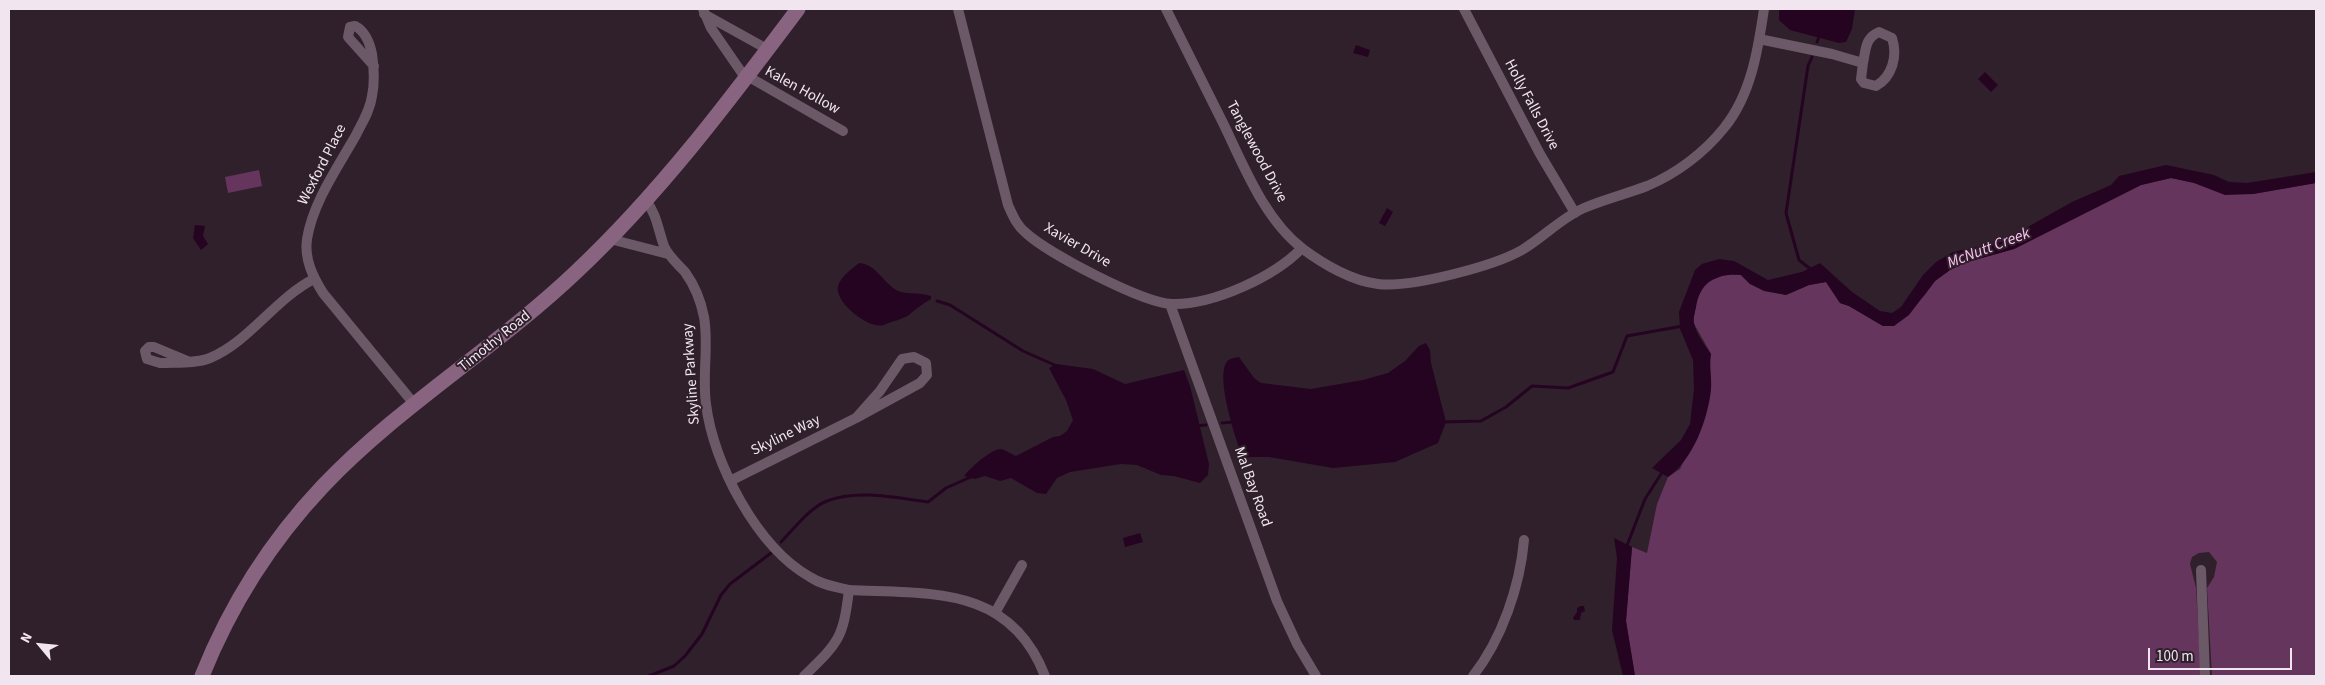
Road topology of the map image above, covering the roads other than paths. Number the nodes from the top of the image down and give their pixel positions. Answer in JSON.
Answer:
{"nodes":[{"id":1,"x":798,"y":9,"type":"edge"},
{"id":2,"x":958,"y":9,"type":"edge"},
{"id":3,"x":1166,"y":9,"type":"edge"},
{"id":4,"x":1464,"y":9,"type":"edge"},
{"id":5,"x":1764,"y":9,"type":"edge"},
{"id":6,"x":704,"y":11,"type":"edge"},
{"id":7,"x":1759,"y":39,"type":"junction"},
{"id":8,"x":767,"y":49,"type":"junction"},
{"id":9,"x":1863,"y":63,"type":"junction"},
{"id":10,"x":374,"y":66,"type":"dead end"},
{"id":11,"x":747,"y":77,"type":"junction"},
{"id":12,"x":843,"y":131,"type":"dead end"},
{"id":13,"x":646,"y":200,"type":"junction"},
{"id":14,"x":1575,"y":212,"type":"junction"},
{"id":15,"x":610,"y":239,"type":"junction"},
{"id":16,"x":1302,"y":248,"type":"junction"},
{"id":17,"x":668,"y":254,"type":"junction"},
{"id":18,"x":314,"y":279,"type":"junction"},
{"id":19,"x":1170,"y":304,"type":"junction"},
{"id":20,"x":190,"y":362,"type":"dead end"},
{"id":21,"x":415,"y":405,"type":"junction"},
{"id":22,"x":856,"y":418,"type":"junction"},
{"id":23,"x":730,"y":481,"type":"junction"},
{"id":24,"x":1524,"y":540,"type":"dead end"},
{"id":25,"x":1022,"y":565,"type":"dead end"},
{"id":26,"x":2201,"y":570,"type":"dead end"},
{"id":27,"x":849,"y":590,"type":"junction"},
{"id":28,"x":995,"y":612,"type":"junction"},
{"id":29,"x":202,"y":676,"type":"edge"},
{"id":30,"x":804,"y":676,"type":"edge"},
{"id":31,"x":1045,"y":676,"type":"edge"},
{"id":32,"x":1316,"y":676,"type":"edge"},
{"id":33,"x":1473,"y":676,"type":"edge"},
{"id":34,"x":2205,"y":676,"type":"edge"}],
"edges":[{"from":1,"to":8,"type":"main road","name":"Timothy Road"},
{"from":2,"to":19,"type":"street","name":"Xavier Drive"},
{"from":3,"to":16,"type":"street","name":"Tanglewood Drive"},
{"from":4,"to":14,"type":"street","name":"Holly Falls Drive"},
{"from":5,"to":7,"type":"street","name":"Tanglewood Drive"},
{"from":6,"to":8,"type":"street"},
{"from":6,"to":11,"type":"street","name":"Kalen Hollow"},
{"from":7,"to":9,"type":"street"},
{"from":7,"to":14,"type":"street","name":"Tanglewood Drive"},
{"from":8,"to":11,"type":"main road","name":"Timothy Road"},
{"from":9,"to":9,"type":"street"},
{"from":10,"to":18,"type":"street","name":"Wexford Place"},
{"from":11,"to":12,"type":"street","name":"Kalen Hollow"},
{"from":11,"to":13,"type":"main road","name":"Timothy Road"},
{"from":13,"to":15,"type":"main road","name":"Timothy Road"},
{"from":13,"to":17,"type":"street","name":"Skyline Parkway"},
{"from":14,"to":16,"type":"street","name":"Tanglewood Drive"},
{"from":15,"to":17,"type":"street"},
{"from":15,"to":21,"type":"main road","name":"Timothy Road"},
{"from":16,"to":19,"type":"street","name":"Xavier Drive"},
{"from":17,"to":23,"type":"street","name":"Skyline Parkway"},
{"from":18,"to":20,"type":"street"},
{"from":18,"to":21,"type":"street","name":"Wexford Place"},
{"from":19,"to":32,"type":"street","name":"Mal Bay Road"},
{"from":21,"to":29,"type":"main road","name":"Timothy Road"},
{"from":22,"to":22,"type":"street","name":"Skyline Way"},
{"from":22,"to":23,"type":"street","name":"Skyline Way"},
{"from":23,"to":27,"type":"street","name":"Skyline Parkway"},
{"from":24,"to":33,"type":"street"},
{"from":25,"to":28,"type":"street"},
{"from":26,"to":34,"type":"street"},
{"from":27,"to":28,"type":"street","name":"Skyline Parkway"},
{"from":27,"to":30,"type":"street"},
{"from":28,"to":31,"type":"street","name":"Skyline Parkway"}]}
